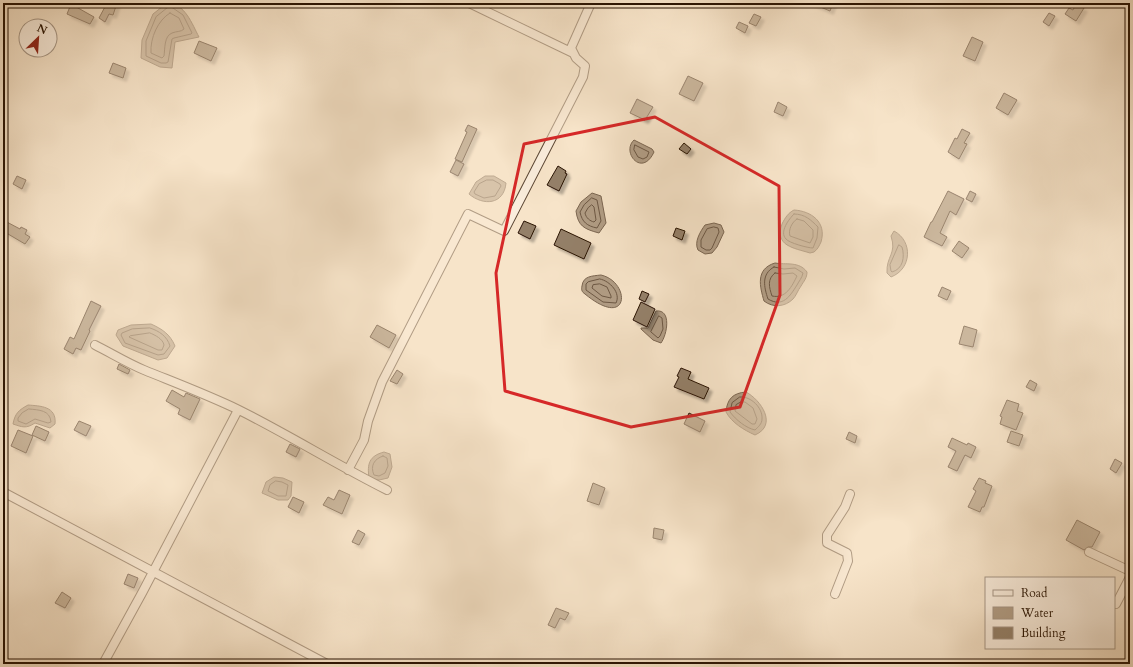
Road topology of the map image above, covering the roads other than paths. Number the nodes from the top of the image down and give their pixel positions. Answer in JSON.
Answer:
{"nodes":[{"id":1,"x":469,"y":3,"type":"edge"},
{"id":2,"x":591,"y":3,"type":"edge"},
{"id":3,"x":573,"y":53,"type":"junction"},
{"id":4,"x":95,"y":345,"type":"dead end"},
{"id":5,"x":238,"y":410,"type":"junction"},
{"id":6,"x":348,"y":470,"type":"junction"},
{"id":7,"x":387,"y":490,"type":"dead end"},
{"id":8,"x":3,"y":492,"type":"edge"},
{"id":9,"x":850,"y":494,"type":"dead end"},
{"id":10,"x":1089,"y":552,"type":"dead end"},
{"id":11,"x":1130,"y":571,"type":"edge"},
{"id":12,"x":153,"y":572,"type":"junction"},
{"id":13,"x":1130,"y":577,"type":"edge"},
{"id":14,"x":835,"y":594,"type":"dead end"},
{"id":15,"x":1116,"y":604,"type":"dead end"},
{"id":16,"x":103,"y":664,"type":"edge"},
{"id":17,"x":327,"y":664,"type":"edge"}],
"edges":[{"from":1,"to":3,"type":"street"},
{"from":2,"to":3,"type":"street"},
{"from":3,"to":6,"type":"street"},
{"from":4,"to":5,"type":"street"},
{"from":5,"to":6,"type":"street"},
{"from":5,"to":12,"type":"street"},
{"from":6,"to":7,"type":"street"},
{"from":8,"to":12,"type":"street"},
{"from":9,"to":14,"type":"street"},
{"from":10,"to":11,"type":"street"},
{"from":12,"to":16,"type":"street"},
{"from":12,"to":17,"type":"street"},
{"from":13,"to":15,"type":"street"}]}
